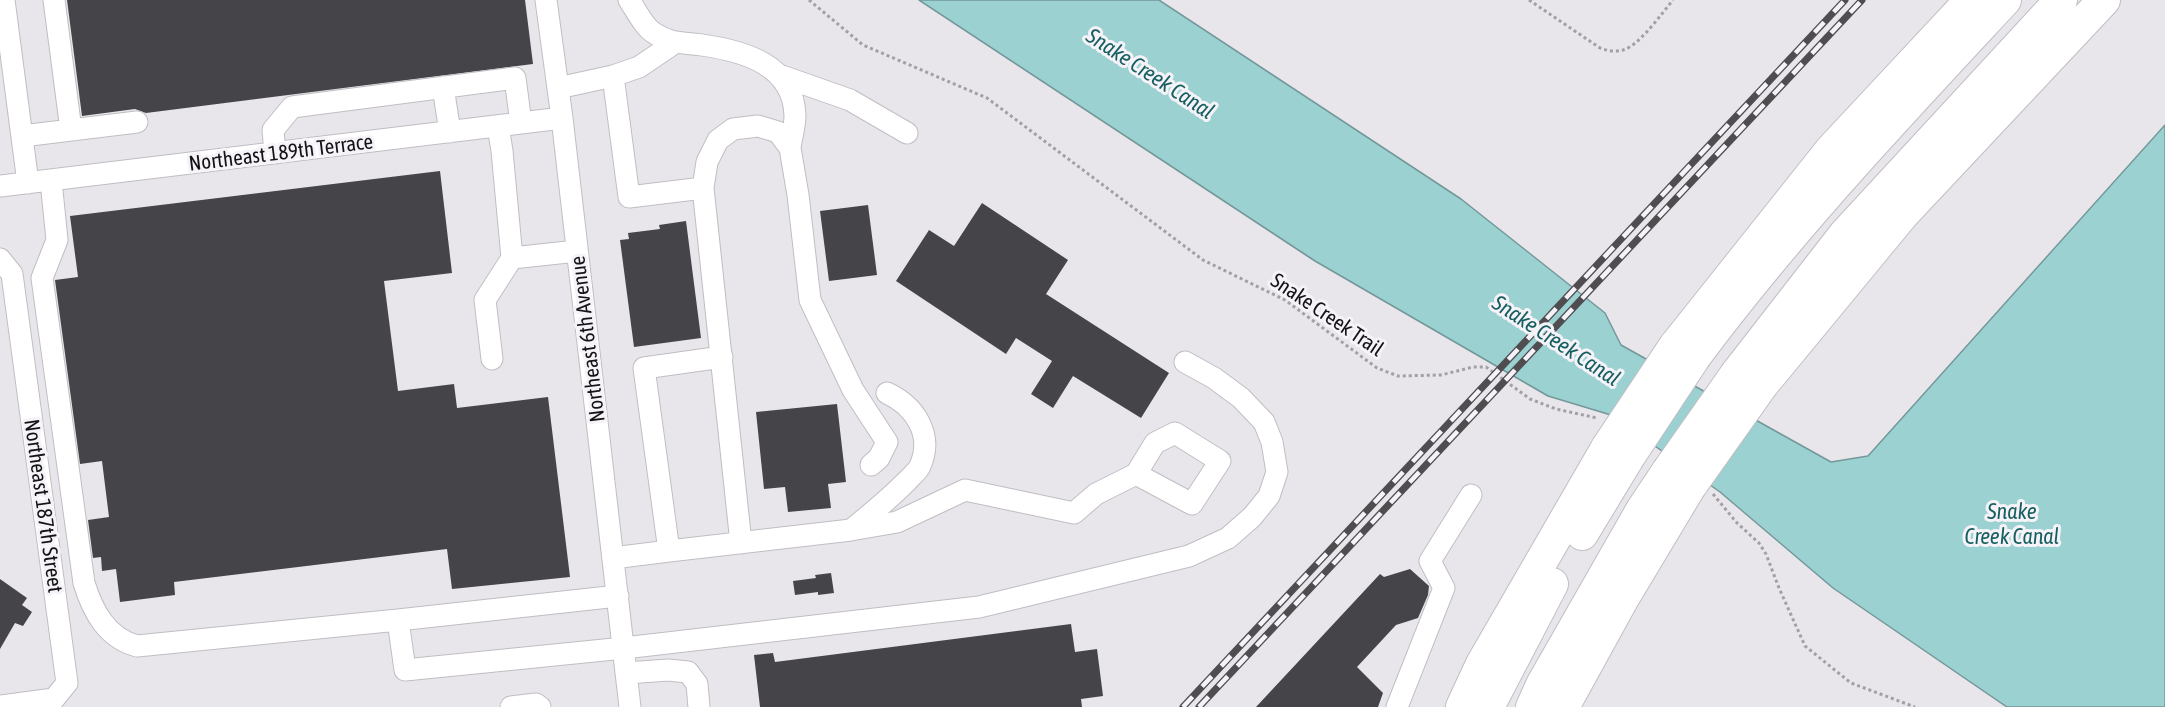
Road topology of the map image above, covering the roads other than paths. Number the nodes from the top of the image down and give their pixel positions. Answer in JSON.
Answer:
{"nodes":[{"id":1,"x":4,"y":0,"type":"edge"},
{"id":2,"x":54,"y":0,"type":"edge"},
{"id":3,"x":546,"y":0,"type":"edge"},
{"id":4,"x":629,"y":0,"type":"edge"},
{"id":5,"x":1971,"y":0,"type":"edge"},
{"id":6,"x":2005,"y":0,"type":"edge"},
{"id":7,"x":2061,"y":0,"type":"edge"},
{"id":8,"x":2104,"y":0,"type":"edge"},
{"id":9,"x":673,"y":44,"type":"junction"},
{"id":10,"x":613,"y":76,"type":"junction"},
{"id":11,"x":782,"y":76,"type":"junction"},
{"id":12,"x":443,"y":87,"type":"junction"},
{"id":13,"x":558,"y":88,"type":"junction"},
{"id":14,"x":562,"y":118,"type":"junction"},
{"id":15,"x":137,"y":122,"type":"dead end"},
{"id":16,"x":521,"y":123,"type":"junction"},
{"id":17,"x":498,"y":126,"type":"junction"},
{"id":18,"x":71,"y":130,"type":"junction"},
{"id":19,"x":450,"y":132,"type":"junction"},
{"id":20,"x":907,"y":133,"type":"dead end"},
{"id":21,"x":22,"y":136,"type":"junction"},
{"id":22,"x":790,"y":148,"type":"junction"},
{"id":23,"x":275,"y":153,"type":"junction"},
{"id":24,"x":51,"y":181,"type":"junction"},
{"id":25,"x":28,"y":183,"type":"junction"},
{"id":26,"x":0,"y":186,"type":"edge"},
{"id":27,"x":703,"y":188,"type":"junction"},
{"id":28,"x":577,"y":250,"type":"junction"},
{"id":29,"x":512,"y":258,"type":"junction"},
{"id":30,"x":0,"y":259,"type":"edge"},
{"id":31,"x":1686,"y":351,"type":"junction"},
{"id":32,"x":722,"y":357,"type":"junction"},
{"id":33,"x":492,"y":359,"type":"dead end"},
{"id":34,"x":1185,"y":362,"type":"dead end"},
{"id":35,"x":1749,"y":379,"type":"junction"},
{"id":36,"x":887,"y":393,"type":"dead end"},
{"id":37,"x":1613,"y":442,"type":"junction"},
{"id":38,"x":871,"y":465,"type":"dead end"},
{"id":39,"x":1136,"y":474,"type":"dead end"},
{"id":40,"x":1688,"y":483,"type":"junction"},
{"id":41,"x":1471,"y":495,"type":"dead end"},
{"id":42,"x":851,"y":530,"type":"junction"},
{"id":43,"x":741,"y":543,"type":"junction"},
{"id":44,"x":669,"y":552,"type":"junction"},
{"id":45,"x":613,"y":558,"type":"junction"},
{"id":46,"x":618,"y":596,"type":"junction"},
{"id":47,"x":398,"y":620,"type":"junction"},
{"id":48,"x":624,"y":648,"type":"junction"},
{"id":49,"x":627,"y":675,"type":"junction"},
{"id":50,"x":0,"y":706,"type":"edge"},
{"id":51,"x":511,"y":707,"type":"edge"},
{"id":52,"x":540,"y":707,"type":"edge"},
{"id":53,"x":630,"y":707,"type":"edge"},
{"id":54,"x":699,"y":707,"type":"edge"},
{"id":55,"x":1397,"y":707,"type":"edge"},
{"id":56,"x":1462,"y":707,"type":"edge"},
{"id":57,"x":1488,"y":707,"type":"edge"},
{"id":58,"x":1532,"y":707,"type":"edge"},
{"id":59,"x":1563,"y":707,"type":"edge"}],
"edges":[{"from":1,"to":21,"type":"street"},
{"from":2,"to":18,"type":"street"},
{"from":3,"to":13,"type":"street","name":"Northeast 6th Avenue"},
{"from":4,"to":9,"type":"street"},
{"from":5,"to":31,"type":"highway"},
{"from":6,"to":31,"type":"highway"},
{"from":7,"to":35,"type":"highway"},
{"from":8,"to":35,"type":"highway"},
{"from":9,"to":10,"type":"street"},
{"from":9,"to":11,"type":"street"},
{"from":10,"to":13,"type":"street"},
{"from":10,"to":27,"type":"street"},
{"from":11,"to":20,"type":"street"},
{"from":11,"to":22,"type":"street"},
{"from":12,"to":16,"type":"street"},
{"from":12,"to":19,"type":"street"},
{"from":12,"to":23,"type":"street"},
{"from":13,"to":14,"type":"street","name":"Northeast 6th Avenue"},
{"from":14,"to":16,"type":"street","name":"Northeast 189th Terrace"},
{"from":14,"to":28,"type":"street","name":"Northeast 6th Avenue"},
{"from":15,"to":18,"type":"street"},
{"from":16,"to":17,"type":"street","name":"Northeast 189th Terrace"},
{"from":17,"to":19,"type":"street","name":"Northeast 189th Terrace"},
{"from":17,"to":29,"type":"street"},
{"from":18,"to":21,"type":"street"},
{"from":19,"to":23,"type":"street","name":"Northeast 189th Terrace"},
{"from":21,"to":25,"type":"street"},
{"from":22,"to":27,"type":"street"},
{"from":22,"to":38,"type":"street"},
{"from":23,"to":24,"type":"street","name":"Northeast 189th Terrace"},
{"from":24,"to":25,"type":"street","name":"Northeast 189th Terrace"},
{"from":24,"to":47,"type":"street"},
{"from":25,"to":26,"type":"street","name":"Northeast 189th Terrace"},
{"from":27,"to":32,"type":"street"},
{"from":28,"to":29,"type":"street"},
{"from":28,"to":45,"type":"street","name":"Northeast 6th Avenue"},
{"from":29,"to":33,"type":"street"},
{"from":30,"to":50,"type":"street","name":"Northeast 187th Street"},
{"from":31,"to":37,"type":"highway","bridge":true},
{"from":32,"to":43,"type":"street"},
{"from":32,"to":44,"type":"street"},
{"from":34,"to":48,"type":"street"},
{"from":35,"to":40,"type":"highway","bridge":true},
{"from":36,"to":42,"type":"street"},
{"from":37,"to":56,"type":"highway"},
{"from":37,"to":57,"type":"highway"},
{"from":39,"to":42,"type":"street"},
{"from":40,"to":58,"type":"highway"},
{"from":40,"to":59,"type":"highway"},
{"from":41,"to":55,"type":"street"},
{"from":42,"to":43,"type":"street"},
{"from":43,"to":44,"type":"street"},
{"from":44,"to":45,"type":"street"},
{"from":45,"to":46,"type":"street","name":"Northeast 6th Avenue"},
{"from":46,"to":47,"type":"street"},
{"from":46,"to":48,"type":"street","name":"Northeast 6th Avenue"},
{"from":47,"to":48,"type":"street"},
{"from":48,"to":49,"type":"street","name":"Northeast 6th Avenue"},
{"from":49,"to":53,"type":"street","name":"Northeast 6th Avenue"},
{"from":49,"to":54,"type":"street"},
{"from":51,"to":52,"type":"street"}]}
